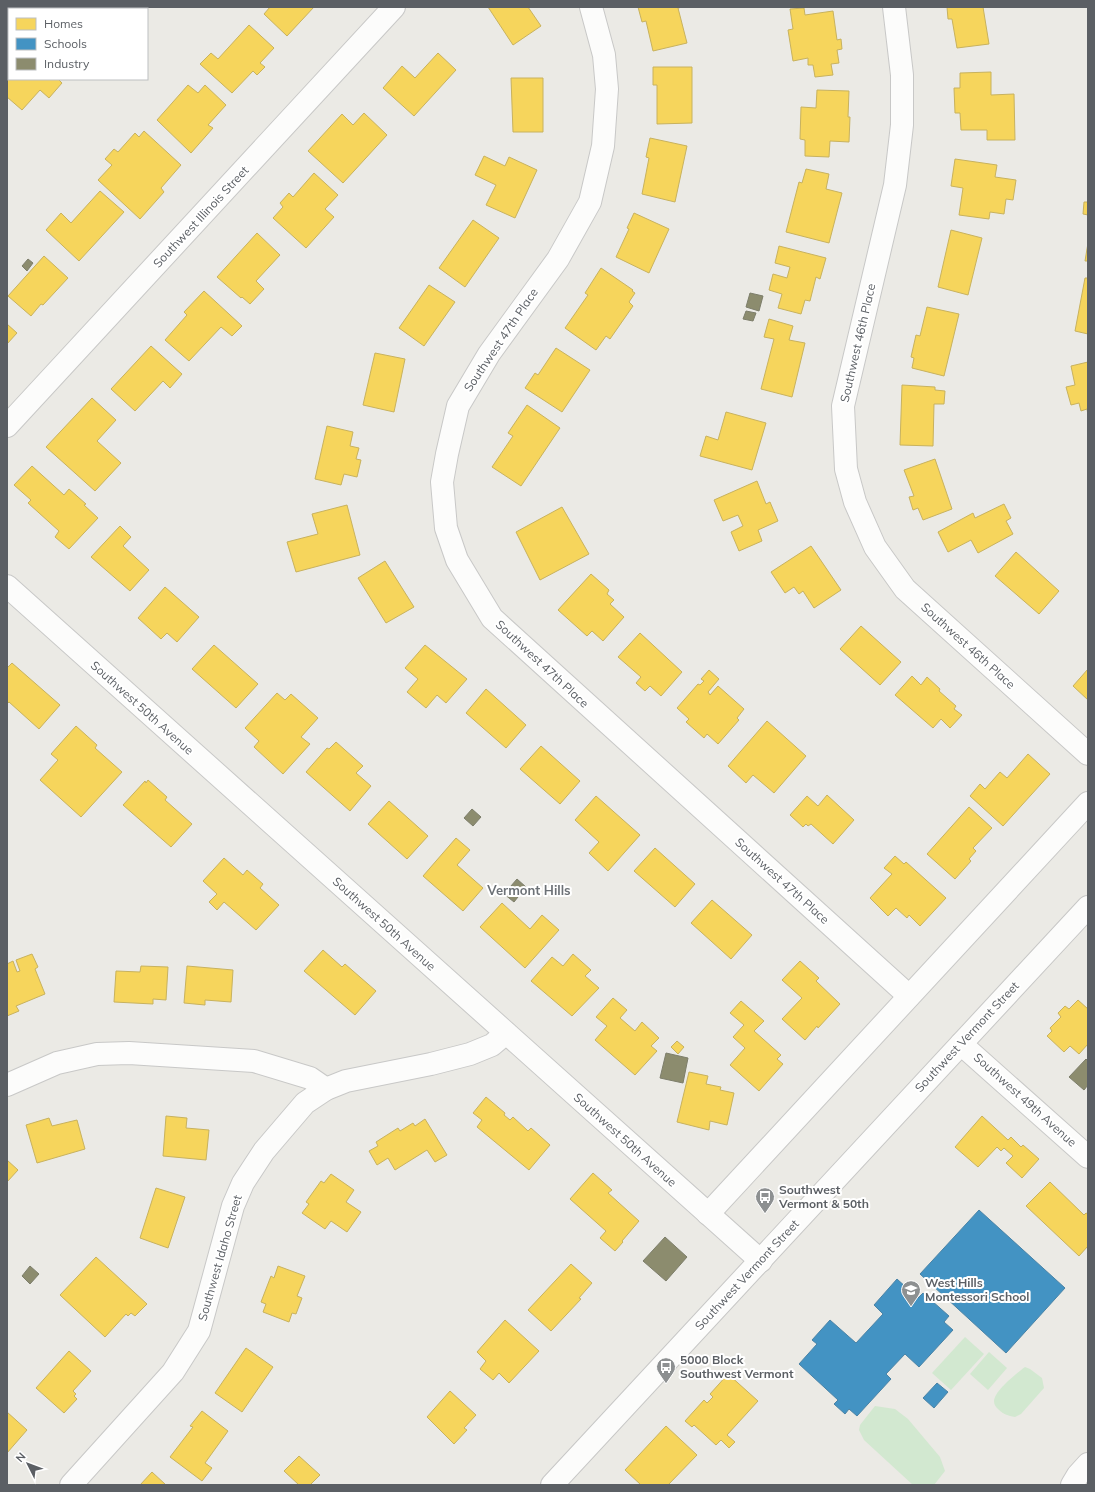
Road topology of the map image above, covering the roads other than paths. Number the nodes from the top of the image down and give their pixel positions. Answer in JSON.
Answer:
{"nodes":[{"id":1,"x":394,"y":7,"type":"edge"},
{"id":2,"x":591,"y":7,"type":"edge"},
{"id":3,"x":894,"y":7,"type":"edge"},
{"id":4,"x":7,"y":426,"type":"edge"},
{"id":5,"x":7,"y":586,"type":"edge"},
{"id":6,"x":1088,"y":754,"type":"edge"},
{"id":7,"x":1088,"y":803,"type":"edge"},
{"id":8,"x":1088,"y":907,"type":"edge"},
{"id":9,"x":909,"y":996,"type":"junction"},
{"id":10,"x":506,"y":1033,"type":"junction"},
{"id":11,"x":961,"y":1044,"type":"junction"},
{"id":12,"x":7,"y":1085,"type":"edge"},
{"id":13,"x":326,"y":1088,"type":"junction"},
{"id":14,"x":1088,"y":1157,"type":"edge"},
{"id":15,"x":708,"y":1214,"type":"junction"},
{"id":16,"x":760,"y":1261,"type":"junction"},
{"id":17,"x":1088,"y":1464,"type":"edge"},
{"id":18,"x":71,"y":1485,"type":"edge"},
{"id":19,"x":552,"y":1485,"type":"edge"},
{"id":20,"x":1072,"y":1485,"type":"edge"}],
"edges":[{"from":1,"to":4,"type":"street","name":"Southwest Illinois Street"},
{"from":2,"to":9,"type":"street","name":"Southwest 47th Place"},
{"from":3,"to":6,"type":"street","name":"Southwest 46th Place"},
{"from":5,"to":10,"type":"street","name":"Southwest 50th Avenue"},
{"from":7,"to":9,"type":"street"},
{"from":8,"to":11,"type":"street","name":"Southwest Vermont Street"},
{"from":9,"to":15,"type":"street"},
{"from":10,"to":13,"type":"street","name":"Southwest Idaho Street"},
{"from":10,"to":15,"type":"street","name":"Southwest 50th Avenue"},
{"from":11,"to":14,"type":"street","name":"Southwest 49th Avenue"},
{"from":11,"to":16,"type":"street","name":"Southwest Vermont Street"},
{"from":12,"to":13,"type":"street"},
{"from":13,"to":18,"type":"street","name":"Southwest Idaho Street"},
{"from":15,"to":16,"type":"street","name":"Southwest 50th Avenue"},
{"from":16,"to":19,"type":"street","name":"Southwest Vermont Street"},
{"from":17,"to":20,"type":"street"}]}
